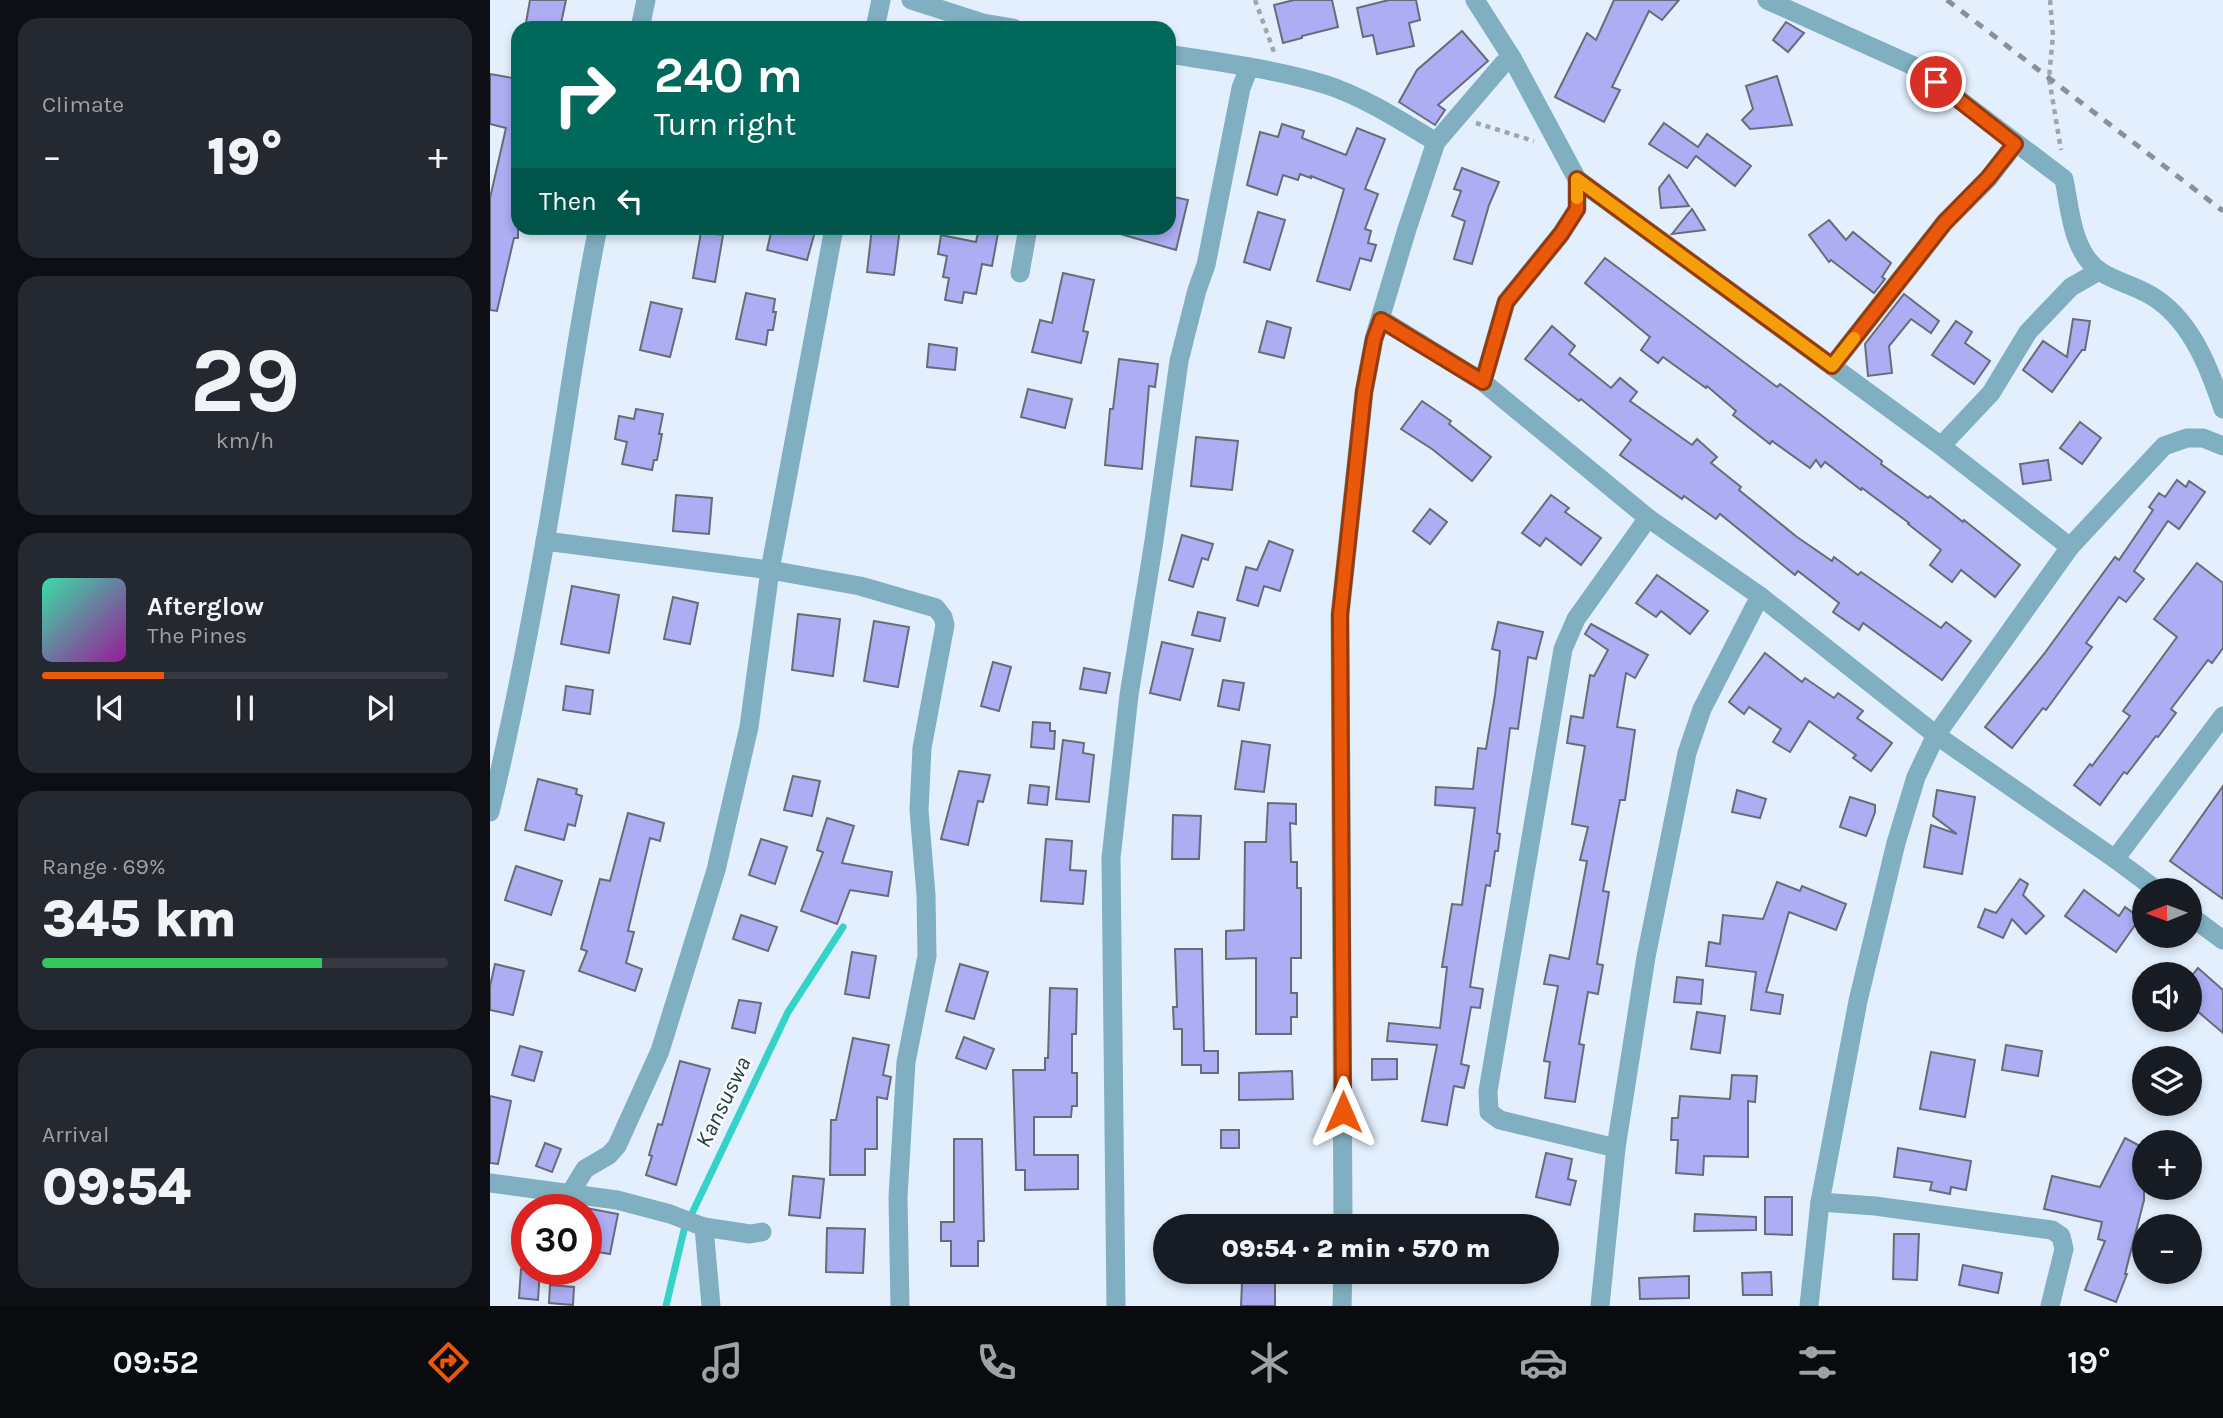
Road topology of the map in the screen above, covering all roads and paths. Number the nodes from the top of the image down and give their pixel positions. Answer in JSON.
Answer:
{"nodes":[{"id":1,"x":646,"y":0,"type":"edge"},
{"id":2,"x":881,"y":0,"type":"edge"},
{"id":3,"x":911,"y":0,"type":"edge"},
{"id":4,"x":1255,"y":0,"type":"edge"},
{"id":5,"x":1475,"y":0,"type":"edge"},
{"id":6,"x":1767,"y":0,"type":"edge"},
{"id":7,"x":2050,"y":0,"type":"edge"},
{"id":8,"x":642,"y":21,"type":"edge"},
{"id":9,"x":876,"y":21,"type":"edge"},
{"id":10,"x":977,"y":21,"type":"edge"},
{"id":11,"x":1176,"y":55,"type":"edge"},
{"id":12,"x":1512,"y":58,"type":"junction"},
{"id":13,"x":1249,"y":68,"type":"junction"},
{"id":14,"x":1280,"y":73,"type":"junction"},
{"id":15,"x":1458,"y":118,"type":"junction"},
{"id":16,"x":1436,"y":142,"type":"junction"},
{"id":17,"x":2015,"y":144,"type":"junction"},
{"id":18,"x":1559,"y":148,"type":"junction"},
{"id":19,"x":1577,"y":179,"type":"junction"},
{"id":20,"x":2064,"y":179,"type":"junction"},
{"id":21,"x":596,"y":235,"type":"edge"},
{"id":22,"x":833,"y":235,"type":"edge"},
{"id":23,"x":1027,"y":235,"type":"edge"},
{"id":24,"x":2099,"y":271,"type":"junction"},
{"id":25,"x":1020,"y":273,"type":"dead end"},
{"id":26,"x":1381,"y":320,"type":"junction"},
{"id":27,"x":1832,"y":366,"type":"junction"},
{"id":28,"x":1483,"y":382,"type":"junction"},
{"id":29,"x":2223,"y":409,"type":"edge"},
{"id":30,"x":1941,"y":446,"type":"junction"},
{"id":31,"x":2223,"y":446,"type":"edge"},
{"id":32,"x":1648,"y":518,"type":"junction"},
{"id":33,"x":545,"y":541,"type":"junction"},
{"id":34,"x":2070,"y":547,"type":"junction"},
{"id":35,"x":770,"y":570,"type":"junction"},
{"id":36,"x":1760,"y":596,"type":"junction"},
{"id":37,"x":2223,"y":716,"type":"edge"},
{"id":38,"x":1936,"y":735,"type":"junction"},
{"id":39,"x":490,"y":813,"type":"edge"},
{"id":40,"x":2115,"y":859,"type":"junction"},
{"id":41,"x":2141,"y":878,"type":"edge"},
{"id":42,"x":2202,"y":925,"type":"edge"},
{"id":43,"x":2223,"y":940,"type":"edge"},
{"id":44,"x":1616,"y":1149,"type":"junction"},
{"id":45,"x":490,"y":1183,"type":"edge"},
{"id":46,"x":571,"y":1192,"type":"junction"},
{"id":47,"x":1820,"y":1202,"type":"junction"},
{"id":48,"x":1343,"y":1214,"type":"edge"},
{"id":49,"x":700,"y":1226,"type":"junction"},
{"id":50,"x":762,"y":1232,"type":"dead end"},
{"id":51,"x":1343,"y":1284,"type":"edge"},
{"id":52,"x":711,"y":1306,"type":"edge"},
{"id":53,"x":900,"y":1306,"type":"edge"},
{"id":54,"x":1116,"y":1306,"type":"edge"},
{"id":55,"x":1342,"y":1306,"type":"edge"},
{"id":56,"x":1600,"y":1306,"type":"edge"},
{"id":57,"x":1809,"y":1306,"type":"edge"},
{"id":58,"x":2050,"y":1306,"type":"edge"}],
"edges":[{"from":1,"to":8,"type":"street"},
{"from":2,"to":9,"type":"street"},
{"from":3,"to":10,"type":"street"},
{"from":4,"to":14,"type":"path"},
{"from":5,"to":12,"type":"street"},
{"from":6,"to":17,"type":"street"},
{"from":7,"to":20,"type":"path"},
{"from":11,"to":13,"type":"street"},
{"from":12,"to":15,"type":"street"},
{"from":12,"to":18,"type":"street"},
{"from":13,"to":14,"type":"street"},
{"from":13,"to":54,"type":"street"},
{"from":14,"to":16,"type":"street"},
{"from":15,"to":16,"type":"street"},
{"from":15,"to":18,"type":"path"},
{"from":16,"to":26,"type":"street"},
{"from":17,"to":20,"type":"street"},
{"from":17,"to":27,"type":"street"},
{"from":18,"to":19,"type":"street"},
{"from":19,"to":27,"type":"street"},
{"from":19,"to":28,"type":"street"},
{"from":20,"to":24,"type":"street"},
{"from":21,"to":33,"type":"street"},
{"from":22,"to":35,"type":"street"},
{"from":23,"to":25,"type":"street"},
{"from":24,"to":29,"type":"street"},
{"from":24,"to":30,"type":"street"},
{"from":26,"to":28,"type":"street"},
{"from":26,"to":48,"type":"street"},
{"from":27,"to":30,"type":"street"},
{"from":28,"to":32,"type":"street"},
{"from":30,"to":34,"type":"street"},
{"from":31,"to":34,"type":"street"},
{"from":32,"to":36,"type":"street"},
{"from":32,"to":44,"type":"street"},
{"from":33,"to":35,"type":"street"},
{"from":33,"to":39,"type":"street"},
{"from":34,"to":38,"type":"street"},
{"from":35,"to":46,"type":"street"},
{"from":35,"to":53,"type":"street"},
{"from":36,"to":38,"type":"street"},
{"from":36,"to":44,"type":"street"},
{"from":37,"to":40,"type":"street"},
{"from":38,"to":40,"type":"street"},
{"from":38,"to":47,"type":"street"},
{"from":40,"to":41,"type":"street"},
{"from":42,"to":43,"type":"street"},
{"from":44,"to":56,"type":"street"},
{"from":45,"to":46,"type":"street"},
{"from":46,"to":49,"type":"street"},
{"from":47,"to":57,"type":"street"},
{"from":47,"to":58,"type":"street"},
{"from":49,"to":50,"type":"street"},
{"from":49,"to":52,"type":"street"},
{"from":51,"to":55,"type":"street"}]}
